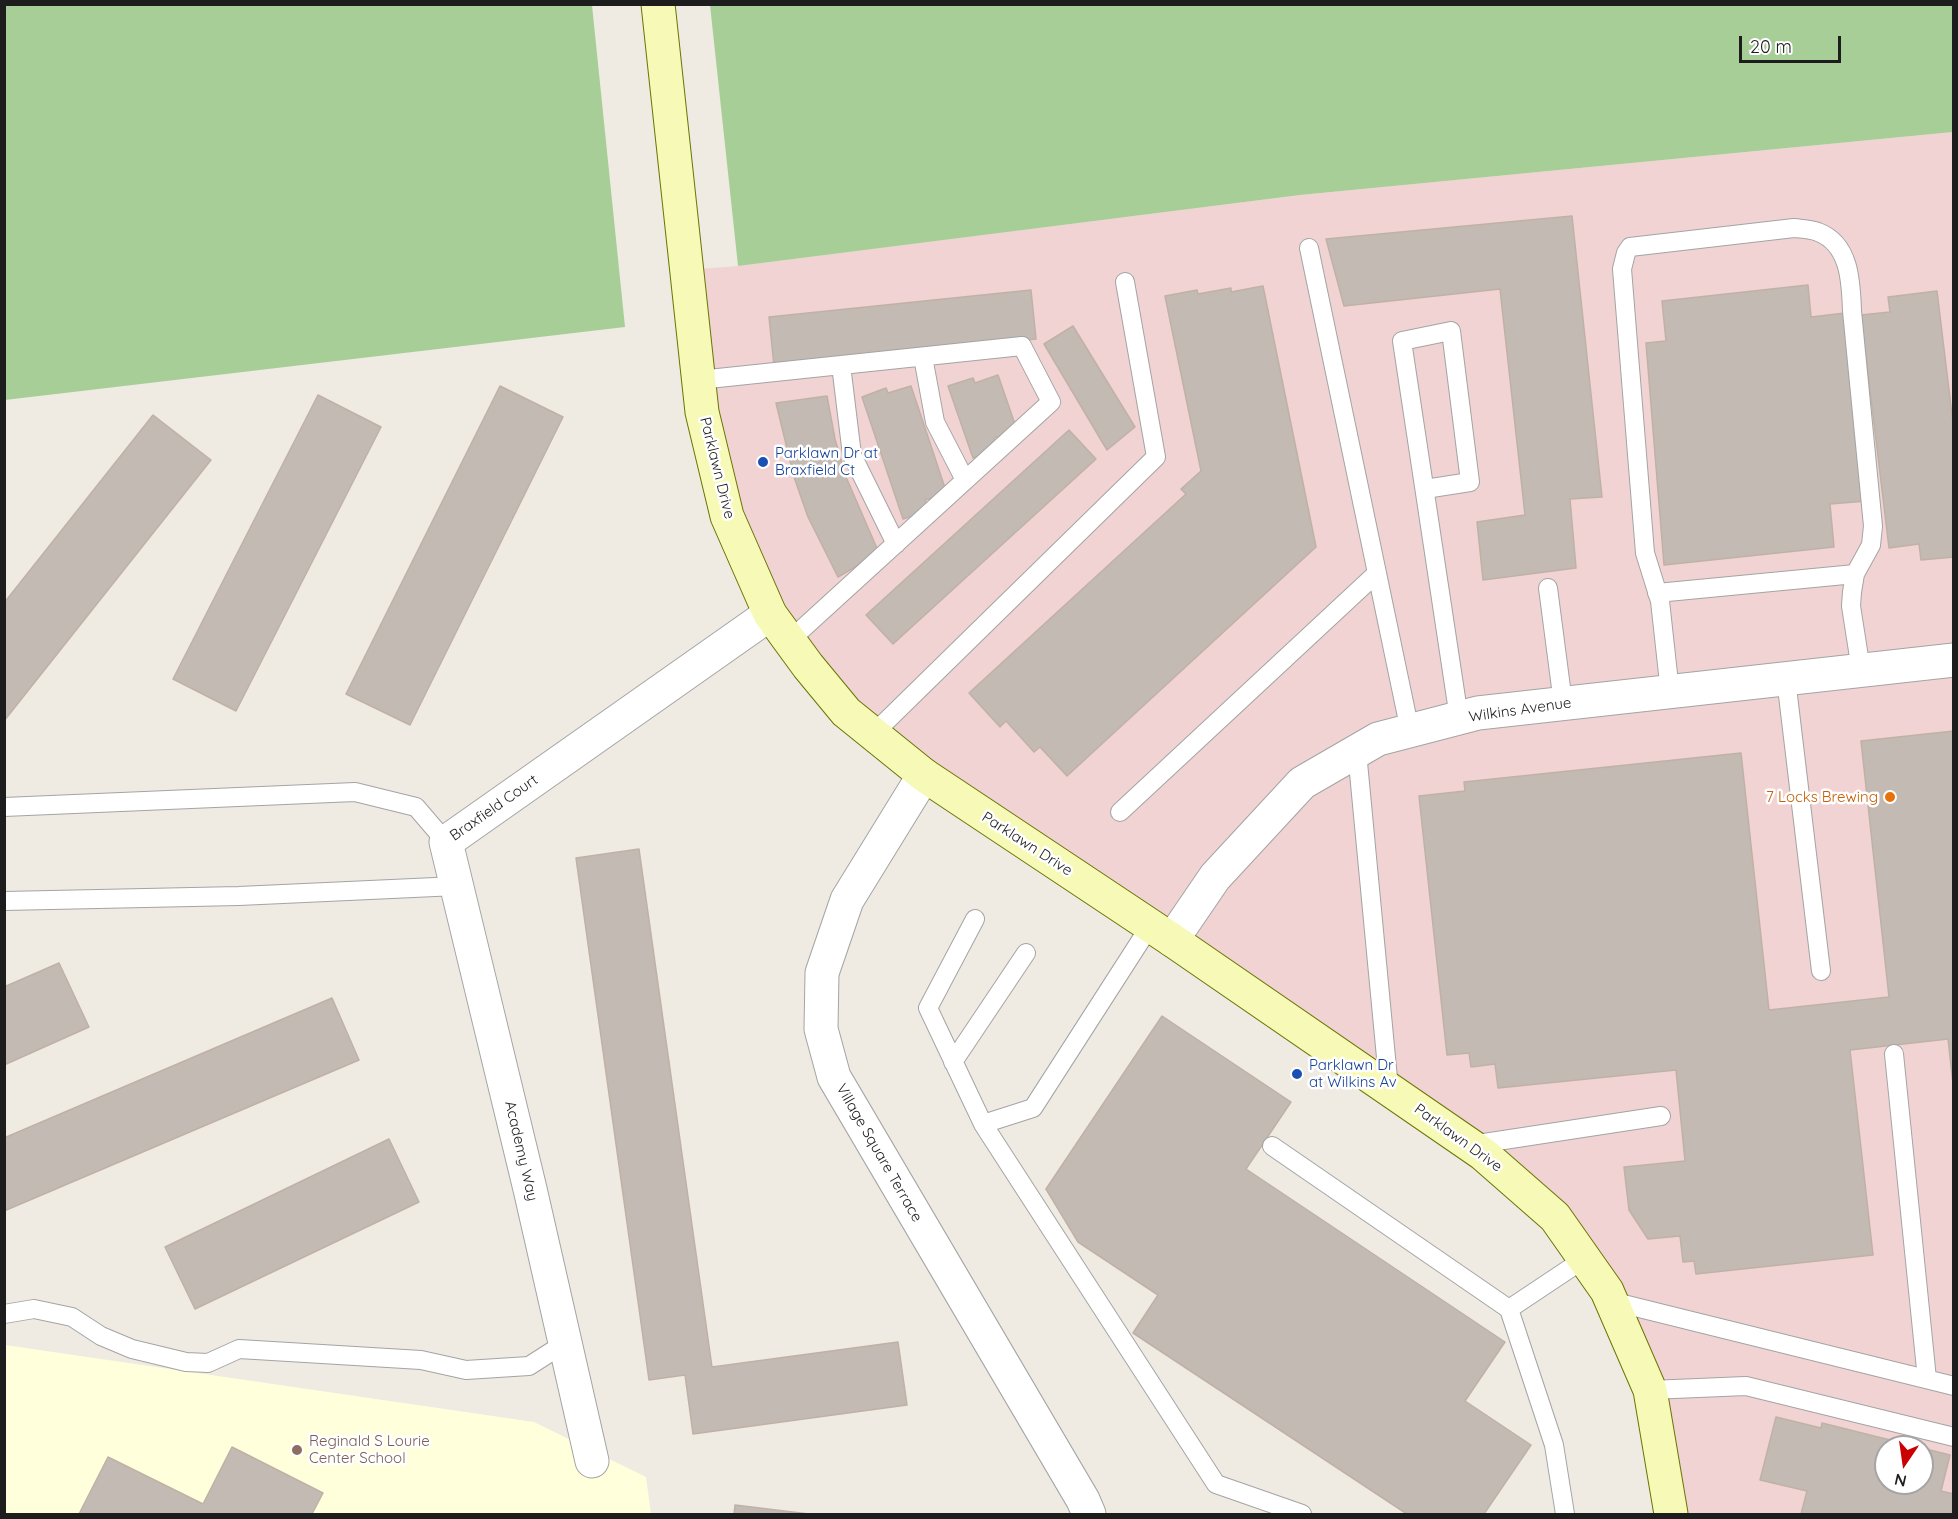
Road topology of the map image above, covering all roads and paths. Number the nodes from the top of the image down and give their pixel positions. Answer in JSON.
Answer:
{"nodes":[{"id":1,"x":658,"y":4,"type":"edge"},
{"id":2,"x":1309,"y":248,"type":"dead end"},
{"id":3,"x":1125,"y":282,"type":"dead end"},
{"id":4,"x":923,"y":357,"type":"junction"},
{"id":5,"x":841,"y":365,"type":"junction"},
{"id":6,"x":699,"y":380,"type":"junction"},
{"id":7,"x":965,"y":480,"type":"junction"},
{"id":8,"x":1425,"y":489,"type":"junction"},
{"id":9,"x":896,"y":544,"type":"junction"},
{"id":10,"x":1377,"y":573,"type":"junction"},
{"id":11,"x":1855,"y":574,"type":"junction"},
{"id":12,"x":1548,"y":588,"type":"dead end"},
{"id":13,"x":1657,"y":592,"type":"junction"},
{"id":14,"x":770,"y":614,"type":"junction"},
{"id":15,"x":789,"y":641,"type":"junction"},
{"id":16,"x":1953,"y":660,"type":"edge"},
{"id":17,"x":1861,"y":670,"type":"junction"},
{"id":18,"x":1786,"y":679,"type":"junction"},
{"id":19,"x":1670,"y":692,"type":"junction"},
{"id":20,"x":1563,"y":704,"type":"junction"},
{"id":21,"x":1459,"y":718,"type":"junction"},
{"id":22,"x":1410,"y":731,"type":"junction"},
{"id":23,"x":873,"y":734,"type":"junction"},
{"id":24,"x":1357,"y":752,"type":"junction"},
{"id":25,"x":924,"y":775,"type":"junction"},
{"id":26,"x":4,"y":807,"type":"edge"},
{"id":27,"x":1120,"y":812,"type":"dead end"},
{"id":28,"x":446,"y":842,"type":"junction"},
{"id":29,"x":457,"y":885,"type":"junction"},
{"id":30,"x":4,"y":901,"type":"edge"},
{"id":31,"x":975,"y":919,"type":"dead end"},
{"id":32,"x":1161,"y":933,"type":"junction"},
{"id":33,"x":1026,"y":953,"type":"dead end"},
{"id":34,"x":1821,"y":971,"type":"dead end"},
{"id":35,"x":1894,"y":1054,"type":"dead end"},
{"id":36,"x":953,"y":1062,"type":"junction"},
{"id":37,"x":1389,"y":1089,"type":"junction"},
{"id":38,"x":1661,"y":1116,"type":"dead end"},
{"id":39,"x":983,"y":1124,"type":"junction"},
{"id":40,"x":1471,"y":1145,"type":"junction"},
{"id":41,"x":1272,"y":1146,"type":"dead end"},
{"id":42,"x":1584,"y":1259,"type":"junction"},
{"id":43,"x":1611,"y":1301,"type":"junction"},
{"id":44,"x":1509,"y":1310,"type":"junction"},
{"id":45,"x":4,"y":1314,"type":"edge"},
{"id":46,"x":565,"y":1344,"type":"junction"},
{"id":47,"x":1927,"y":1379,"type":"junction"},
{"id":48,"x":1953,"y":1386,"type":"edge"},
{"id":49,"x":1650,"y":1390,"type":"junction"},
{"id":50,"x":1953,"y":1437,"type":"edge"},
{"id":51,"x":592,"y":1461,"type":"dead end"},
{"id":52,"x":1089,"y":1515,"type":"edge"},
{"id":53,"x":1302,"y":1515,"type":"edge"},
{"id":54,"x":1565,"y":1515,"type":"edge"},
{"id":55,"x":1671,"y":1515,"type":"edge"}],
"edges":[{"from":1,"to":6,"type":"main road","name":"Parklawn Drive"},
{"from":2,"to":10,"type":"lane"},
{"from":3,"to":23,"type":"lane"},
{"from":4,"to":5,"type":"lane"},
{"from":4,"to":7,"type":"lane"},
{"from":4,"to":7,"type":"lane"},
{"from":5,"to":6,"type":"lane"},
{"from":5,"to":9,"type":"lane"},
{"from":6,"to":14,"type":"main road","name":"Parklawn Drive"},
{"from":7,"to":9,"type":"lane"},
{"from":8,"to":8,"type":"lane"},
{"from":8,"to":21,"type":"lane"},
{"from":9,"to":15,"type":"lane"},
{"from":10,"to":22,"type":"lane"},
{"from":10,"to":27,"type":"lane"},
{"from":11,"to":13,"type":"lane"},
{"from":11,"to":13,"type":"lane"},
{"from":11,"to":17,"type":"lane"},
{"from":12,"to":20,"type":"lane"},
{"from":13,"to":19,"type":"lane"},
{"from":14,"to":15,"type":"main road","name":"Parklawn Drive"},
{"from":14,"to":28,"type":"street","name":"Braxfield Court"},
{"from":15,"to":23,"type":"main road","name":"Parklawn Drive"},
{"from":16,"to":17,"type":"street","name":"Wilkins Avenue"},
{"from":17,"to":18,"type":"street","name":"Wilkins Avenue"},
{"from":18,"to":19,"type":"street","name":"Wilkins Avenue"},
{"from":18,"to":34,"type":"lane"},
{"from":19,"to":20,"type":"street","name":"Wilkins Avenue"},
{"from":20,"to":21,"type":"street","name":"Wilkins Avenue"},
{"from":21,"to":22,"type":"street","name":"Wilkins Avenue"},
{"from":22,"to":24,"type":"street","name":"Wilkins Avenue"},
{"from":23,"to":25,"type":"main road","name":"Parklawn Drive"},
{"from":24,"to":32,"type":"street","name":"Wilkins Avenue"},
{"from":24,"to":37,"type":"lane"},
{"from":25,"to":32,"type":"main road","name":"Parklawn Drive"},
{"from":25,"to":52,"type":"street","name":"Village Square Terrace"},
{"from":26,"to":28,"type":"lane","name":"Braxfield Court"},
{"from":28,"to":29,"type":"street","name":"Academy Way"},
{"from":29,"to":30,"type":"lane"},
{"from":29,"to":46,"type":"street","name":"Academy Way"},
{"from":31,"to":36,"type":"lane"},
{"from":32,"to":37,"type":"main road","name":"Parklawn Drive"},
{"from":32,"to":39,"type":"lane"},
{"from":33,"to":36,"type":"lane"},
{"from":35,"to":47,"type":"lane"},
{"from":36,"to":39,"type":"lane"},
{"from":37,"to":40,"type":"main road","name":"Parklawn Drive"},
{"from":38,"to":40,"type":"lane"},
{"from":39,"to":53,"type":"lane"},
{"from":40,"to":42,"type":"main road","name":"Parklawn Drive"},
{"from":41,"to":44,"type":"lane"},
{"from":42,"to":43,"type":"main road","name":"Parklawn Drive"},
{"from":42,"to":44,"type":"lane"},
{"from":43,"to":47,"type":"lane"},
{"from":43,"to":49,"type":"main road","name":"Parklawn Drive"},
{"from":44,"to":54,"type":"lane"},
{"from":45,"to":46,"type":"lane"},
{"from":46,"to":51,"type":"street","name":"Academy Way"},
{"from":47,"to":48,"type":"lane"},
{"from":49,"to":50,"type":"lane"},
{"from":49,"to":55,"type":"main road","name":"Parklawn Drive"}]}
